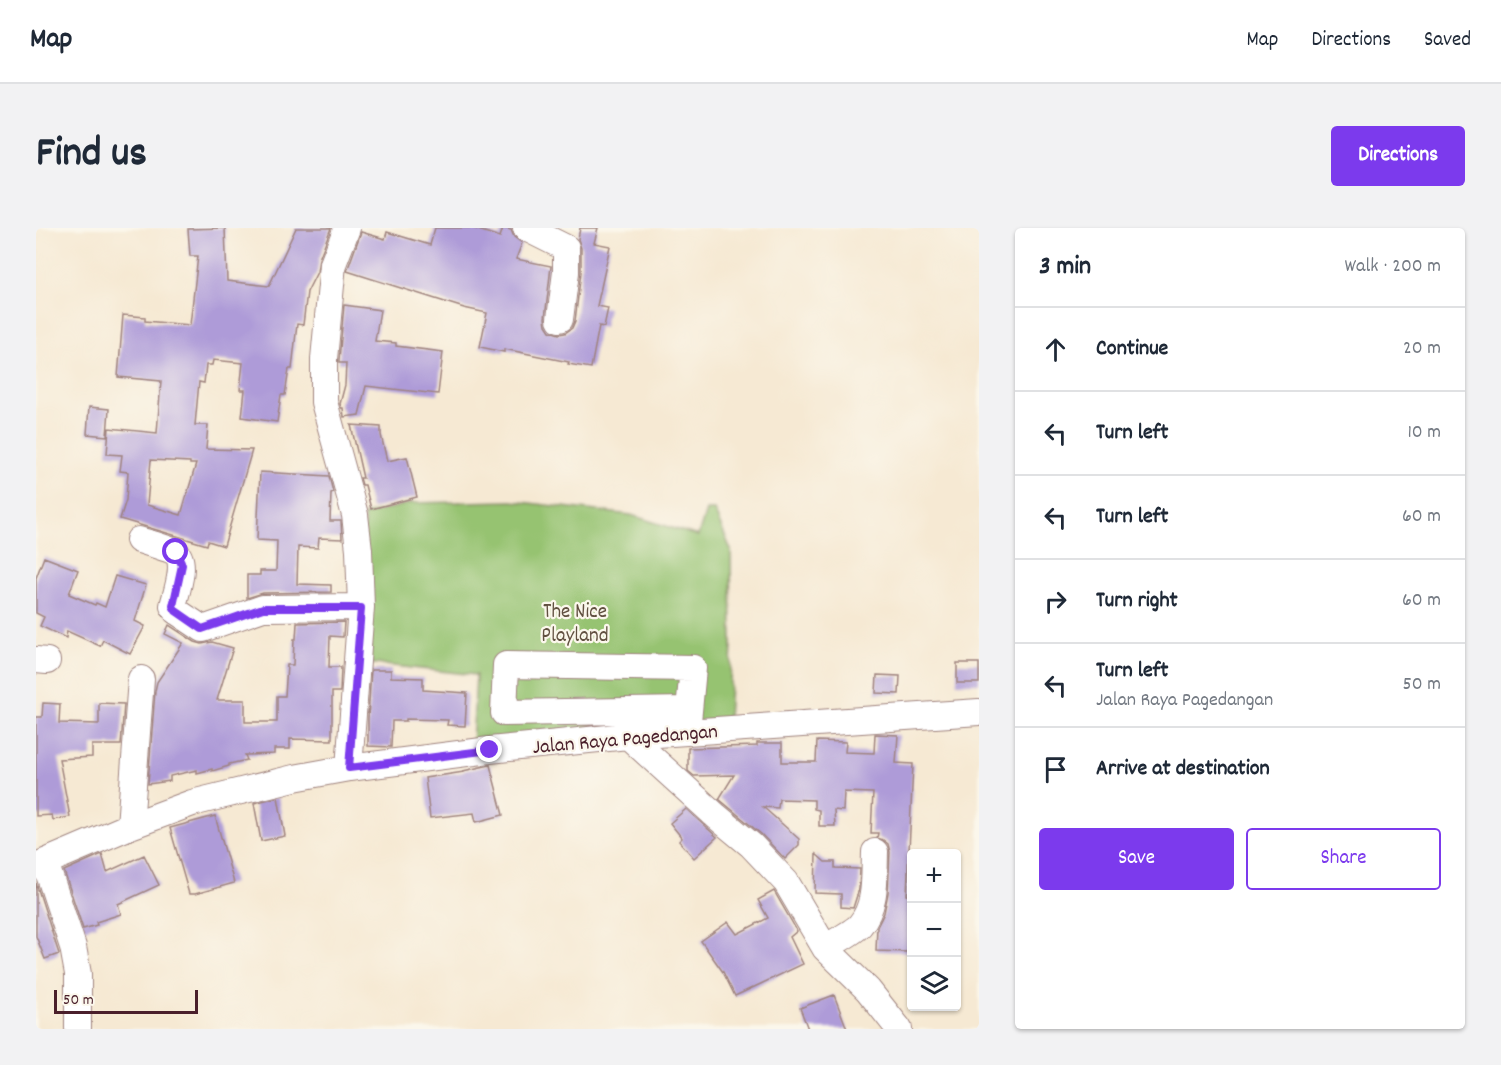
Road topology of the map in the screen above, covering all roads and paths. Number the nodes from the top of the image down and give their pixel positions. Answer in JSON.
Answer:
{"nodes":[{"id":1,"x":347,"y":228,"type":"edge"},
{"id":2,"x":526,"y":228,"type":"edge"},
{"id":3,"x":560,"y":319,"type":"dead end"},
{"id":4,"x":139,"y":540,"type":"dead end"},
{"id":5,"x":361,"y":608,"type":"junction"},
{"id":6,"x":141,"y":679,"type":"dead end"},
{"id":7,"x":979,"y":712,"type":"edge"},
{"id":8,"x":688,"y":721,"type":"junction"},
{"id":9,"x":628,"y":736,"type":"junction"},
{"id":10,"x":349,"y":768,"type":"junction"},
{"id":11,"x":129,"y":826,"type":"junction"},
{"id":12,"x":875,"y":852,"type":"dead end"},
{"id":13,"x":40,"y":864,"type":"edge"},
{"id":14,"x":825,"y":948,"type":"junction"},
{"id":15,"x":78,"y":1029,"type":"edge"},
{"id":16,"x":899,"y":1029,"type":"edge"}],
"edges":[{"from":1,"to":5,"type":"street"},
{"from":2,"to":3,"type":"street"},
{"from":4,"to":5,"type":"street"},
{"from":5,"to":10,"type":"street"},
{"from":6,"to":11,"type":"street"},
{"from":7,"to":8,"type":"street","name":"Jalan Raya Pagedangan"},
{"from":8,"to":8,"type":"street"},
{"from":8,"to":9,"type":"street","name":"Jalan Raya Pagedangan"},
{"from":9,"to":10,"type":"street","name":"Jalan Raya Pagedangan"},
{"from":9,"to":14,"type":"street"},
{"from":10,"to":11,"type":"street","name":"Jalan Raya Pagedangan"},
{"from":11,"to":13,"type":"street","name":"Jalan Raya Pagedangan"},
{"from":12,"to":14,"type":"street"},
{"from":13,"to":15,"type":"street"},
{"from":14,"to":16,"type":"street"}]}
